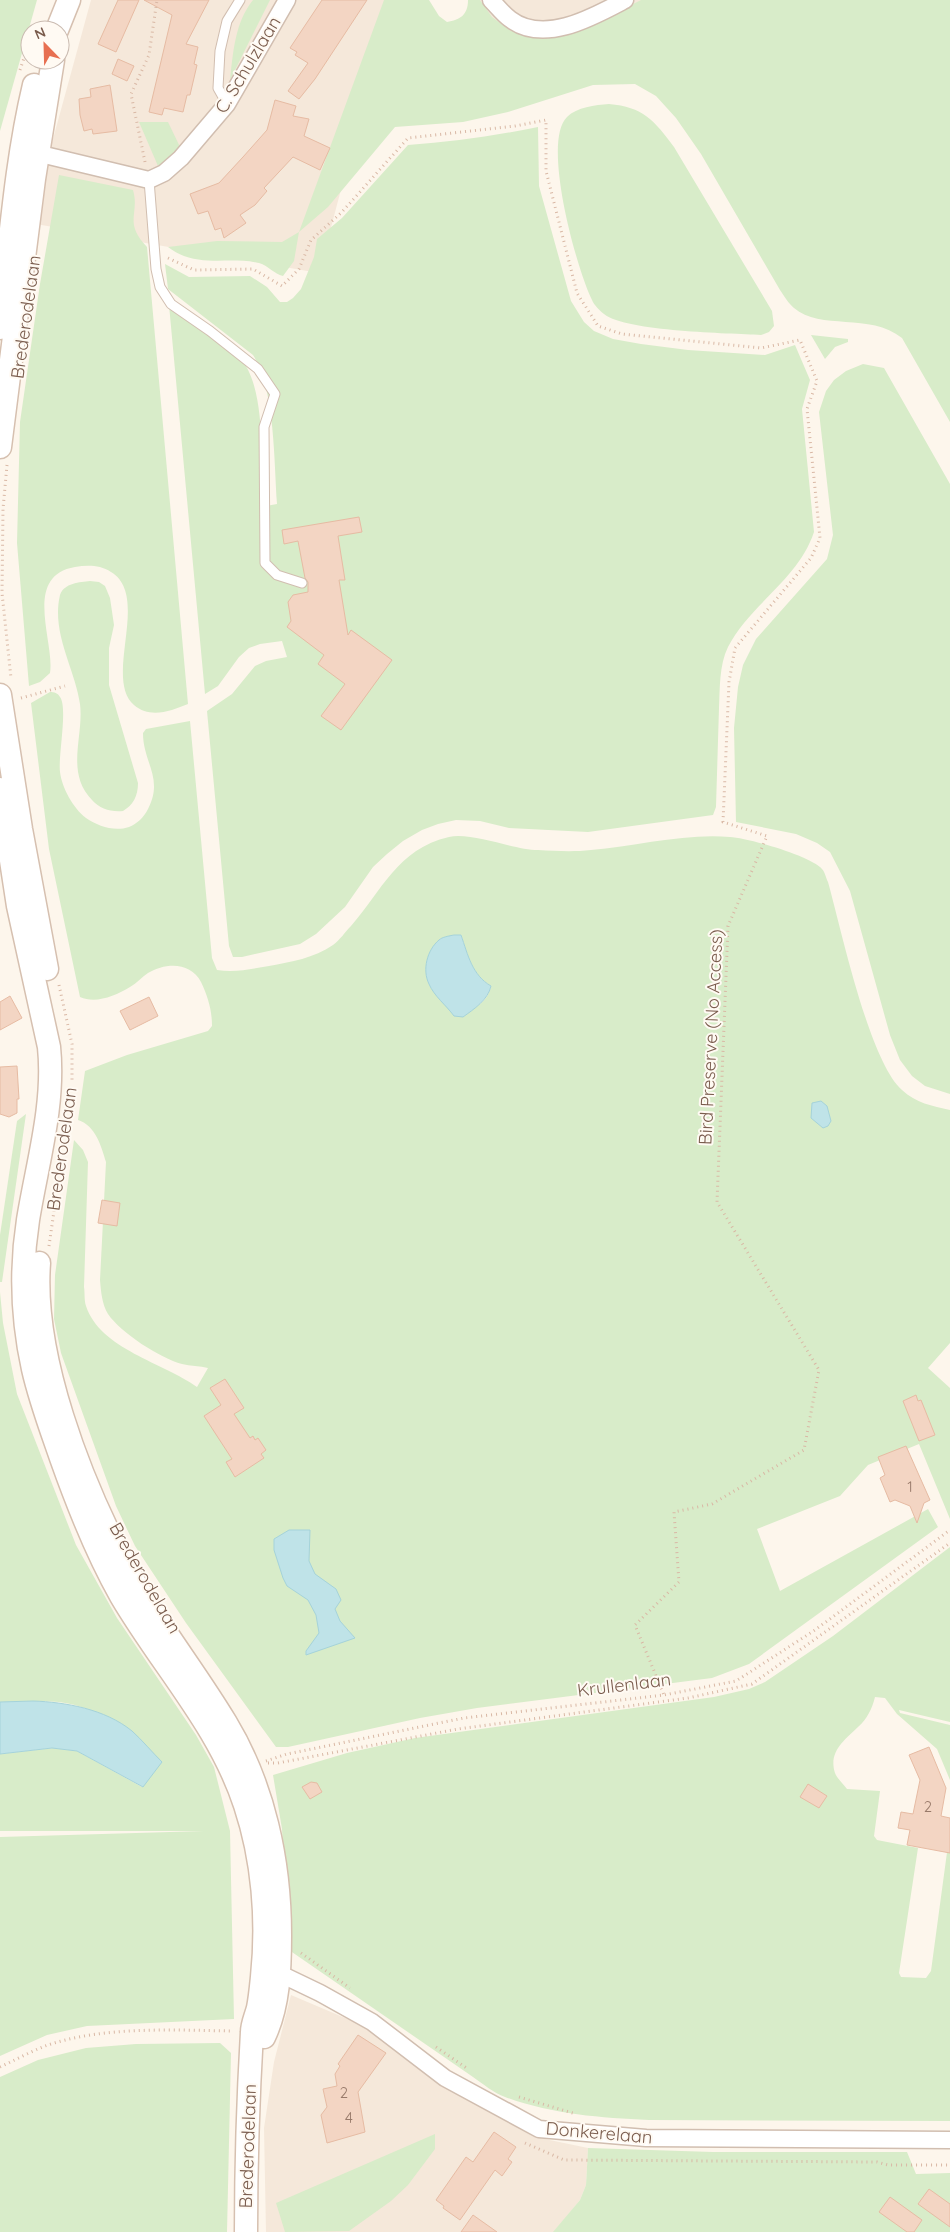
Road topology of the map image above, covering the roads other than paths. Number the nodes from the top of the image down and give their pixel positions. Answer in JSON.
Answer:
{"nodes":[{"id":1,"x":69,"y":0,"type":"edge"},
{"id":2,"x":240,"y":0,"type":"edge"},
{"id":3,"x":287,"y":0,"type":"edge"},
{"id":4,"x":491,"y":0,"type":"edge"},
{"id":5,"x":625,"y":0,"type":"edge"},
{"id":6,"x":61,"y":20,"type":"edge"},
{"id":7,"x":39,"y":70,"type":"edge"},
{"id":8,"x":50,"y":70,"type":"edge"},
{"id":9,"x":227,"y":104,"type":"junction"},
{"id":10,"x":30,"y":151,"type":"junction"},
{"id":11,"x":149,"y":180,"type":"junction"},
{"id":12,"x":0,"y":328,"type":"edge"},
{"id":13,"x":4,"y":453,"type":"edge"},
{"id":14,"x":302,"y":583,"type":"dead end"},
{"id":15,"x":5,"y":700,"type":"edge"},
{"id":16,"x":5,"y":801,"type":"edge"},
{"id":17,"x":271,"y":1969,"type":"junction"},
{"id":18,"x":950,"y":2140,"type":"edge"},
{"id":19,"x":246,"y":2232,"type":"edge"}],
"edges":[{"from":1,"to":6,"type":"street"},
{"from":2,"to":9,"type":"lane"},
{"from":3,"to":9,"type":"street","name":"C. Schulzlaan"},
{"from":4,"to":5,"type":"street"},
{"from":7,"to":10,"type":"street","name":"Brederodelaan"},
{"from":8,"to":10,"type":"street","name":"Brederodelaan"},
{"from":9,"to":11,"type":"street","name":"C. Schulzlaan"},
{"from":10,"to":11,"type":"street"},
{"from":10,"to":12,"type":"street","name":"Brederodelaan"},
{"from":10,"to":13,"type":"street","name":"Brederodelaan"},
{"from":11,"to":14,"type":"lane"},
{"from":15,"to":16,"type":"street","name":"Brederodelaan"},
{"from":16,"to":17,"type":"street","name":"Brederodelaan"},
{"from":17,"to":18,"type":"street","name":"Donkerelaan"},
{"from":17,"to":19,"type":"street","name":"Brederodelaan"}]}
